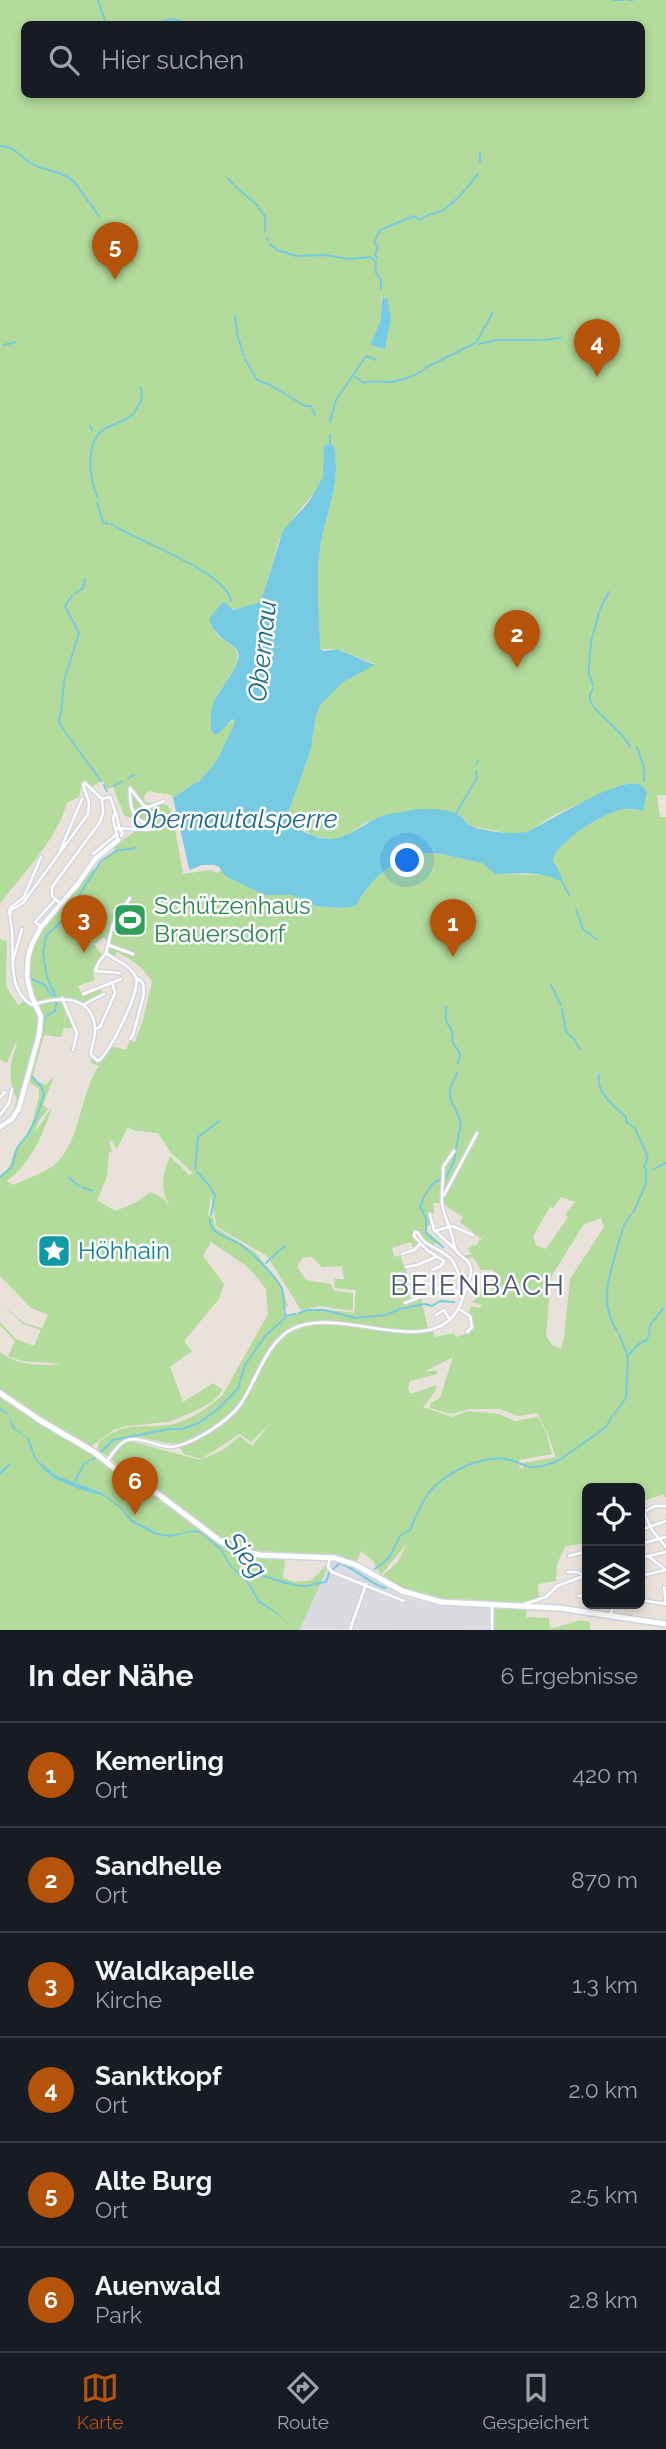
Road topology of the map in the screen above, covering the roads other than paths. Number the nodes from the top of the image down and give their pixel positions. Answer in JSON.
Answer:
{"nodes":[{"id":1,"x":82,"y":799,"type":"dead end"},
{"id":2,"x":102,"y":799,"type":"junction"},
{"id":3,"x":164,"y":802,"type":"dead end"},
{"id":4,"x":118,"y":828,"type":"junction"},
{"id":5,"x":119,"y":837,"type":"junction"},
{"id":6,"x":58,"y":854,"type":"junction"},
{"id":7,"x":93,"y":854,"type":"dead end"},
{"id":8,"x":41,"y":857,"type":"dead end"},
{"id":9,"x":130,"y":898,"type":"dead end"},
{"id":10,"x":56,"y":900,"type":"junction"},
{"id":11,"x":62,"y":904,"type":"junction"},
{"id":12,"x":9,"y":913,"type":"junction"},
{"id":13,"x":30,"y":922,"type":"dead end"},
{"id":14,"x":35,"y":924,"type":"junction"},
{"id":15,"x":41,"y":927,"type":"junction"},
{"id":16,"x":22,"y":929,"type":"dead end"},
{"id":17,"x":108,"y":945,"type":"junction"},
{"id":18,"x":106,"y":953,"type":"junction"},
{"id":19,"x":134,"y":954,"type":"dead end"},
{"id":20,"x":12,"y":962,"type":"junction"},
{"id":21,"x":120,"y":973,"type":"dead end"},
{"id":22,"x":136,"y":978,"type":"junction"},
{"id":23,"x":121,"y":979,"type":"dead end"},
{"id":24,"x":112,"y":982,"type":"junction"},
{"id":25,"x":83,"y":993,"type":"dead end"},
{"id":26,"x":104,"y":994,"type":"dead end"},
{"id":27,"x":58,"y":998,"type":"junction"},
{"id":28,"x":36,"y":1004,"type":"junction"},
{"id":29,"x":83,"y":1005,"type":"junction"},
{"id":30,"x":95,"y":1029,"type":"junction"},
{"id":31,"x":130,"y":1039,"type":"dead end"},
{"id":32,"x":73,"y":1049,"type":"dead end"},
{"id":33,"x":12,"y":1089,"type":"dead end"},
{"id":34,"x":5,"y":1093,"type":"dead end"},
{"id":35,"x":0,"y":1098,"type":"edge"},
{"id":36,"x":0,"y":1115,"type":"edge"},
{"id":37,"x":0,"y":1127,"type":"edge"},
{"id":38,"x":477,"y":1133,"type":"dead end"},
{"id":39,"x":453,"y":1151,"type":"dead end"},
{"id":40,"x":442,"y":1198,"type":"junction"},
{"id":41,"x":430,"y":1214,"type":"dead end"},
{"id":42,"x":450,"y":1226,"type":"junction"},
{"id":43,"x":435,"y":1231,"type":"junction"},
{"id":44,"x":473,"y":1235,"type":"dead end"},
{"id":45,"x":420,"y":1244,"type":"junction"},
{"id":46,"x":456,"y":1250,"type":"junction"},
{"id":47,"x":402,"y":1254,"type":"dead end"},
{"id":48,"x":437,"y":1256,"type":"junction"},
{"id":49,"x":450,"y":1258,"type":"junction"},
{"id":50,"x":406,"y":1267,"type":"dead end"},
{"id":51,"x":432,"y":1270,"type":"dead end"},
{"id":52,"x":393,"y":1284,"type":"dead end"},
{"id":53,"x":462,"y":1284,"type":"junction"},
{"id":54,"x":454,"y":1288,"type":"junction"},
{"id":55,"x":440,"y":1289,"type":"junction"},
{"id":56,"x":465,"y":1290,"type":"junction"},
{"id":57,"x":463,"y":1298,"type":"junction"},
{"id":58,"x":405,"y":1303,"type":"dead end"},
{"id":59,"x":458,"y":1309,"type":"junction"},
{"id":60,"x":436,"y":1315,"type":"dead end"},
{"id":61,"x":450,"y":1320,"type":"junction"},
{"id":62,"x":467,"y":1332,"type":"dead end"},
{"id":63,"x":0,"y":1393,"type":"edge"},
{"id":64,"x":106,"y":1462,"type":"junction"},
{"id":65,"x":666,"y":1506,"type":"edge"},
{"id":66,"x":645,"y":1511,"type":"edge"},
{"id":67,"x":645,"y":1519,"type":"edge"},
{"id":68,"x":666,"y":1521,"type":"edge"},
{"id":69,"x":649,"y":1525,"type":"junction"},
{"id":70,"x":645,"y":1527,"type":"edge"},
{"id":71,"x":666,"y":1537,"type":"edge"},
{"id":72,"x":658,"y":1539,"type":"junction"},
{"id":73,"x":645,"y":1543,"type":"edge"},
{"id":74,"x":666,"y":1549,"type":"edge"},
{"id":75,"x":582,"y":1553,"type":"edge"},
{"id":76,"x":569,"y":1556,"type":"dead end"},
{"id":77,"x":648,"y":1556,"type":"junction"},
{"id":78,"x":645,"y":1557,"type":"edge"},
{"id":79,"x":329,"y":1561,"type":"junction"},
{"id":80,"x":666,"y":1570,"type":"edge"},
{"id":81,"x":568,"y":1573,"type":"dead end"},
{"id":82,"x":582,"y":1574,"type":"edge"},
{"id":83,"x":645,"y":1575,"type":"edge"},
{"id":84,"x":582,"y":1577,"type":"edge"},
{"id":85,"x":366,"y":1584,"type":"junction"},
{"id":86,"x":664,"y":1587,"type":"dead end"},
{"id":87,"x":578,"y":1596,"type":"dead end"},
{"id":88,"x":582,"y":1596,"type":"edge"},
{"id":89,"x":404,"y":1601,"type":"dead end"},
{"id":90,"x":645,"y":1601,"type":"edge"},
{"id":91,"x":666,"y":1604,"type":"edge"},
{"id":92,"x":522,"y":1605,"type":"junction"},
{"id":93,"x":491,"y":1609,"type":"junction"},
{"id":94,"x":612,"y":1609,"type":"edge"},
{"id":95,"x":611,"y":1616,"type":"junction"},
{"id":96,"x":666,"y":1625,"type":"edge"},
{"id":97,"x":353,"y":1630,"type":"edge"},
{"id":98,"x":492,"y":1630,"type":"edge"}],
"edges":[{"from":1,"to":6,"type":"street"},
{"from":2,"to":4,"type":"street"},
{"from":2,"to":6,"type":"street"},
{"from":2,"to":10,"type":"street"},
{"from":3,"to":4,"type":"street"},
{"from":4,"to":5,"type":"street"},
{"from":5,"to":7,"type":"street"},
{"from":5,"to":11,"type":"street"},
{"from":6,"to":12,"type":"street"},
{"from":8,"to":12,"type":"street"},
{"from":9,"to":17,"type":"street"},
{"from":10,"to":11,"type":"street"},
{"from":10,"to":14,"type":"street"},
{"from":11,"to":15,"type":"street"},
{"from":12,"to":20,"type":"street"},
{"from":13,"to":14,"type":"street"},
{"from":14,"to":15,"type":"street"},
{"from":15,"to":28,"type":"street"},
{"from":16,"to":20,"type":"street"},
{"from":17,"to":18,"type":"street"},
{"from":17,"to":19,"type":"street"},
{"from":18,"to":21,"type":"street"},
{"from":18,"to":22,"type":"street"},
{"from":20,"to":28,"type":"street"},
{"from":22,"to":30,"type":"street"},
{"from":22,"to":31,"type":"street"},
{"from":23,"to":24,"type":"street"},
{"from":24,"to":25,"type":"street"},
{"from":24,"to":30,"type":"street"},
{"from":26,"to":29,"type":"street"},
{"from":27,"to":28,"type":"street"},
{"from":27,"to":29,"type":"street"},
{"from":27,"to":32,"type":"street"},
{"from":28,"to":37,"type":"street"},
{"from":29,"to":30,"type":"street"},
{"from":33,"to":36,"type":"street"},
{"from":34,"to":35,"type":"street"},
{"from":38,"to":40,"type":"street"},
{"from":39,"to":40,"type":"street"},
{"from":40,"to":42,"type":"street"},
{"from":41,"to":43,"type":"street"},
{"from":42,"to":43,"type":"street"},
{"from":42,"to":44,"type":"street"},
{"from":42,"to":46,"type":"street"},
{"from":43,"to":46,"type":"street"},
{"from":45,"to":47,"type":"street"},
{"from":45,"to":48,"type":"street"},
{"from":45,"to":49,"type":"street"},
{"from":46,"to":49,"type":"street"},
{"from":46,"to":56,"type":"street"},
{"from":48,"to":50,"type":"street"},
{"from":48,"to":51,"type":"street"},
{"from":49,"to":53,"type":"street"},
{"from":52,"to":55,"type":"street"},
{"from":53,"to":54,"type":"street"},
{"from":53,"to":56,"type":"street"},
{"from":54,"to":55,"type":"street"},
{"from":54,"to":57,"type":"street"},
{"from":55,"to":58,"type":"street"},
{"from":56,"to":57,"type":"street"},
{"from":57,"to":59,"type":"street"},
{"from":59,"to":61,"type":"street"},
{"from":59,"to":62,"type":"street"},
{"from":60,"to":61,"type":"street"},
{"from":61,"to":64,"type":"street"},
{"from":63,"to":64,"type":"main road"},
{"from":64,"to":79,"type":"main road"},
{"from":65,"to":66,"type":"street"},
{"from":67,"to":69,"type":"street"},
{"from":68,"to":69,"type":"street"},
{"from":69,"to":70,"type":"street"},
{"from":69,"to":72,"type":"street"},
{"from":71,"to":72,"type":"street"},
{"from":72,"to":73,"type":"street"},
{"from":72,"to":74,"type":"street"},
{"from":74,"to":77,"type":"street"},
{"from":75,"to":76,"type":"street"},
{"from":77,"to":78,"type":"street"},
{"from":77,"to":80,"type":"street"},
{"from":79,"to":85,"type":"street"},
{"from":79,"to":93,"type":"main road"},
{"from":80,"to":83,"type":"street"},
{"from":81,"to":82,"type":"street"},
{"from":84,"to":92,"type":"street"},
{"from":85,"to":89,"type":"street"},
{"from":85,"to":97,"type":"street"},
{"from":86,"to":91,"type":"street"},
{"from":87,"to":88,"type":"street"},
{"from":90,"to":91,"type":"street"},
{"from":92,"to":93,"type":"main road"},
{"from":92,"to":95,"type":"main road"},
{"from":93,"to":98,"type":"street"},
{"from":94,"to":95,"type":"street"},
{"from":95,"to":96,"type":"main road"}]}
